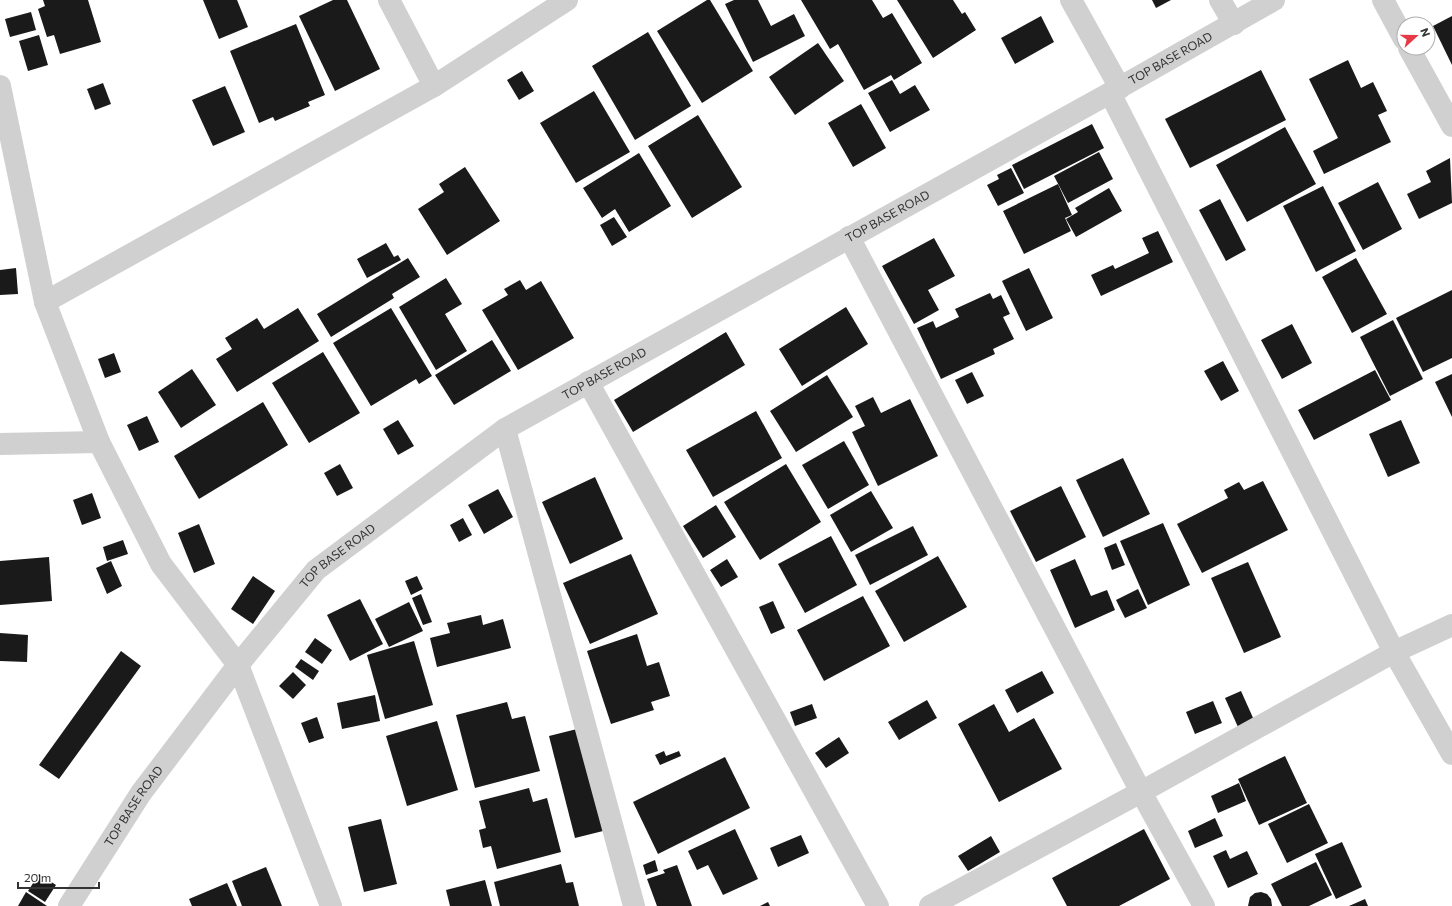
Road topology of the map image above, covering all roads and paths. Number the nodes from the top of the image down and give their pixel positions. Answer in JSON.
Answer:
{"nodes":[{"id":1,"x":389,"y":0,"type":"edge"},
{"id":2,"x":567,"y":0,"type":"edge"},
{"id":3,"x":1071,"y":0,"type":"edge"},
{"id":4,"x":1220,"y":0,"type":"edge"},
{"id":5,"x":1274,"y":0,"type":"edge"},
{"id":6,"x":1383,"y":0,"type":"edge"},
{"id":7,"x":1234,"y":24,"type":"junction"},
{"id":8,"x":1396,"y":24,"type":"edge"},
{"id":9,"x":1413,"y":56,"type":"edge"},
{"id":10,"x":0,"y":86,"type":"edge"},
{"id":11,"x":434,"y":86,"type":"junction"},
{"id":12,"x":1115,"y":90,"type":"junction"},
{"id":13,"x":1452,"y":126,"type":"edge"},
{"id":14,"x":6,"y":142,"type":"edge"},
{"id":15,"x":849,"y":237,"type":"junction"},
{"id":16,"x":45,"y":302,"type":"junction"},
{"id":17,"x":588,"y":382,"type":"junction"},
{"id":18,"x":504,"y":429,"type":"junction"},
{"id":19,"x":99,"y":442,"type":"junction"},
{"id":20,"x":0,"y":444,"type":"edge"},
{"id":21,"x":1452,"y":625,"type":"edge"},
{"id":22,"x":1394,"y":652,"type":"junction"},
{"id":23,"x":238,"y":665,"type":"junction"},
{"id":24,"x":1452,"y":754,"type":"edge"},
{"id":25,"x":1141,"y":792,"type":"junction"},
{"id":26,"x":69,"y":906,"type":"edge"},
{"id":27,"x":331,"y":906,"type":"edge"},
{"id":28,"x":634,"y":906,"type":"edge"},
{"id":29,"x":878,"y":906,"type":"edge"},
{"id":30,"x":930,"y":906,"type":"edge"},
{"id":31,"x":1204,"y":906,"type":"edge"}],
"edges":[{"from":1,"to":11,"type":"street"},
{"from":2,"to":11,"type":"street"},
{"from":3,"to":12,"type":"street"},
{"from":4,"to":7,"type":"street"},
{"from":5,"to":7,"type":"street","name":"TOP BASE ROAD"},
{"from":6,"to":8,"type":"street"},
{"from":7,"to":12,"type":"street","name":"TOP BASE ROAD"},
{"from":9,"to":13,"type":"street"},
{"from":10,"to":14,"type":"street"},
{"from":11,"to":16,"type":"street"},
{"from":12,"to":15,"type":"street","name":"TOP BASE ROAD"},
{"from":12,"to":22,"type":"street"},
{"from":14,"to":16,"type":"street"},
{"from":15,"to":17,"type":"street","name":"TOP BASE ROAD"},
{"from":15,"to":25,"type":"street"},
{"from":16,"to":19,"type":"street"},
{"from":17,"to":18,"type":"street","name":"TOP BASE ROAD"},
{"from":17,"to":29,"type":"street"},
{"from":18,"to":23,"type":"street","name":"TOP BASE ROAD"},
{"from":18,"to":28,"type":"street"},
{"from":19,"to":20,"type":"street"},
{"from":19,"to":23,"type":"street"},
{"from":21,"to":22,"type":"street"},
{"from":22,"to":24,"type":"street"},
{"from":22,"to":25,"type":"street"},
{"from":23,"to":26,"type":"street","name":"TOP BASE ROAD"},
{"from":23,"to":27,"type":"street"},
{"from":25,"to":30,"type":"street"},
{"from":25,"to":31,"type":"street"}]}
